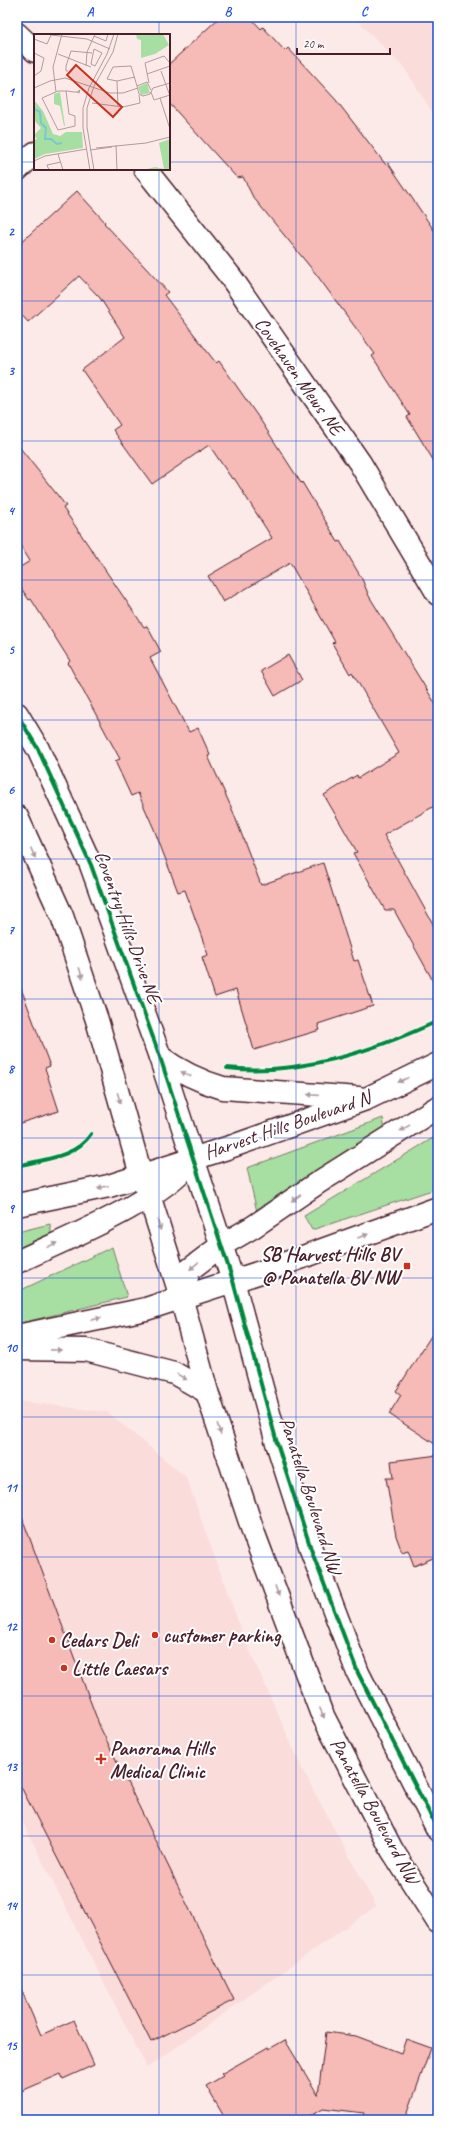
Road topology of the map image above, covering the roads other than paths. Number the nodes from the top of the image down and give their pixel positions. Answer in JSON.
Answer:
{"nodes":[{"id":1,"x":17,"y":34,"type":"edge"},
{"id":2,"x":34,"y":50,"type":"edge"},
{"id":3,"x":34,"y":154,"type":"edge"},
{"id":4,"x":17,"y":170,"type":"edge"},
{"id":5,"x":146,"y":170,"type":"edge"},
{"id":6,"x":438,"y":594,"type":"edge"},
{"id":7,"x":17,"y":714,"type":"edge"},
{"id":8,"x":17,"y":817,"type":"edge"},
{"id":9,"x":160,"y":1057,"type":"junction"},
{"id":10,"x":438,"y":1064,"type":"edge"},
{"id":11,"x":366,"y":1099,"type":"junction"},
{"id":12,"x":438,"y":1107,"type":"edge"},
{"id":13,"x":194,"y":1158,"type":"junction"},
{"id":14,"x":145,"y":1185,"type":"junction"},
{"id":15,"x":17,"y":1205,"type":"edge"},
{"id":16,"x":438,"y":1208,"type":"edge"},
{"id":17,"x":222,"y":1246,"type":"junction"},
{"id":18,"x":17,"y":1262,"type":"edge"},
{"id":19,"x":233,"y":1281,"type":"junction"},
{"id":20,"x":181,"y":1297,"type":"junction"},
{"id":21,"x":17,"y":1336,"type":"edge"},
{"id":22,"x":17,"y":1350,"type":"edge"},
{"id":23,"x":207,"y":1392,"type":"junction"},
{"id":24,"x":438,"y":1830,"type":"edge"},
{"id":25,"x":438,"y":1922,"type":"edge"}],
"edges":[{"from":1,"to":2,"type":"street"},
{"from":3,"to":4,"type":"street"},
{"from":5,"to":6,"type":"street","name":"Covehaven Mews NE"},
{"from":7,"to":9,"type":"street","name":"Coventry Hills Drive NE"},
{"from":8,"to":14,"type":"street","one_way":true},
{"from":11,"to":9,"type":"street","one_way":true},
{"from":9,"to":13,"type":"street","name":"Coventry Hills Drive NE"},
{"from":10,"to":11,"type":"street","name":"Harvest Hills Boulevard N","one_way":true},
{"from":11,"to":13,"type":"street","name":"Harvest Hills Boulevard N"},
{"from":12,"to":17,"type":"street","one_way":true},
{"from":13,"to":14,"type":"street"},
{"from":13,"to":17,"type":"street","name":"Panatella Boulevard NW"},
{"from":14,"to":15,"type":"street","one_way":true},
{"from":18,"to":14,"type":"street","one_way":true},
{"from":14,"to":20,"type":"street","name":"Panatella Boulevard NW","one_way":true},
{"from":19,"to":16,"type":"street","one_way":true},
{"from":17,"to":19,"type":"street","name":"Panatella Boulevard NW"},
{"from":17,"to":20,"type":"street","one_way":true},
{"from":19,"to":20,"type":"street"},
{"from":19,"to":24,"type":"street","name":"Panatella Boulevard NW"},
{"from":21,"to":20,"type":"street","one_way":true},
{"from":20,"to":23,"type":"street","name":"Panatella Boulevard NW"},
{"from":22,"to":23,"type":"street","one_way":true},
{"from":23,"to":25,"type":"street","name":"Panatella Boulevard NW","one_way":true}]}
